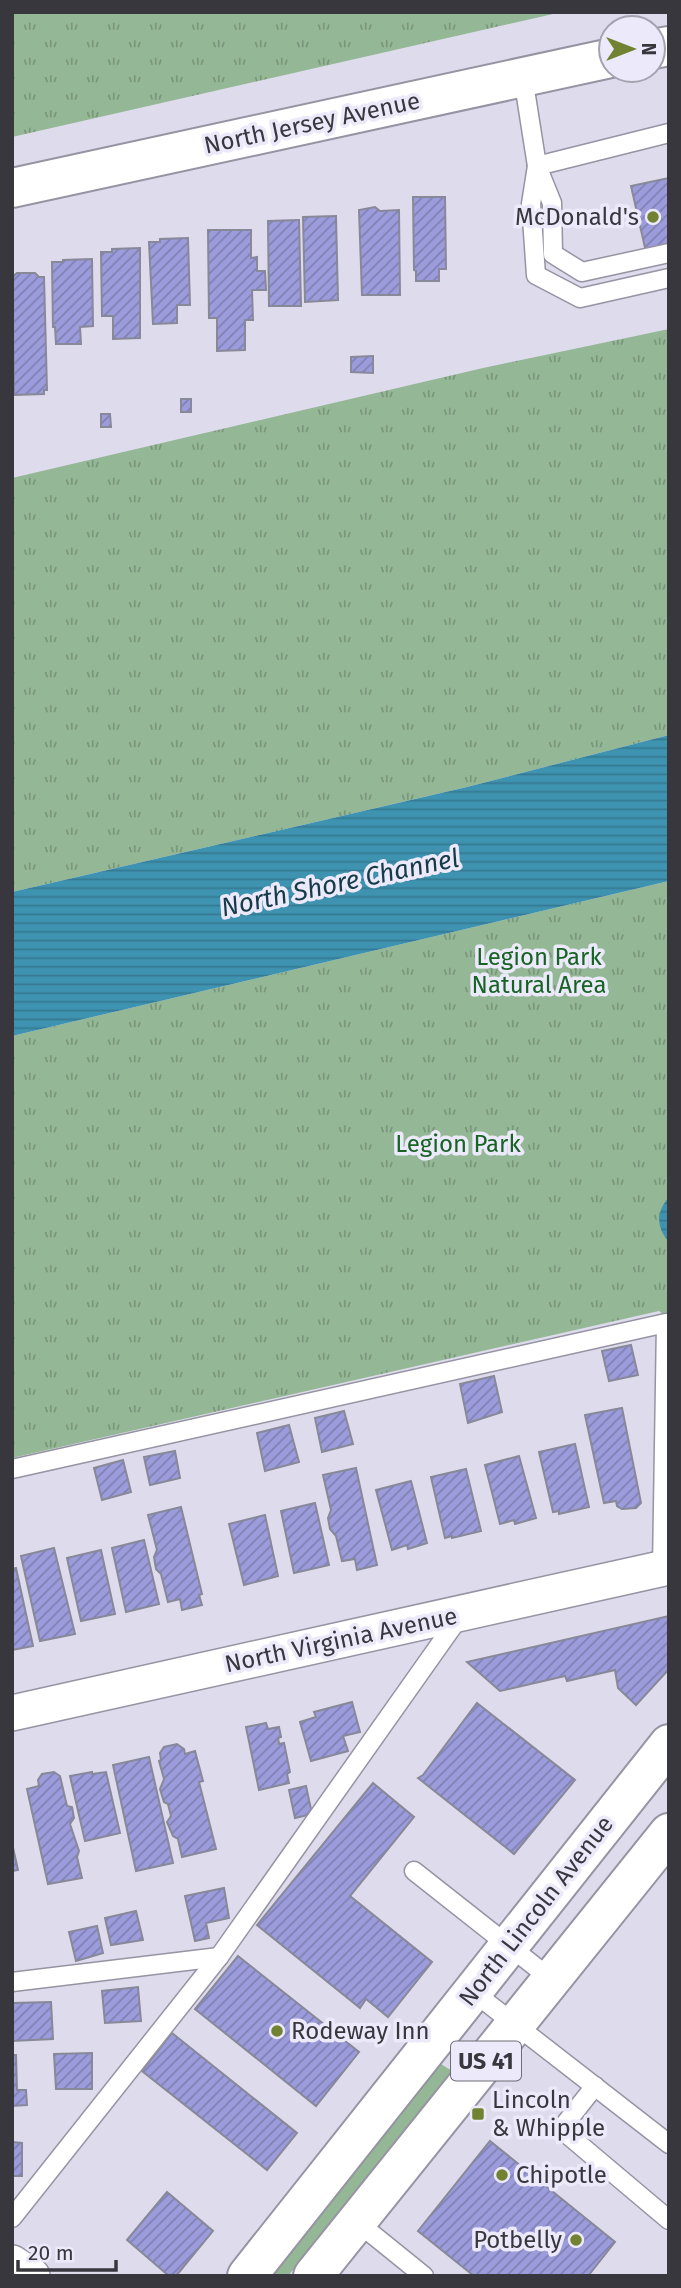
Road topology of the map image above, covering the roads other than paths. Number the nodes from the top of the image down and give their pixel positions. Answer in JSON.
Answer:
{"nodes":[{"id":1,"x":597,"y":61,"type":"edge"},
{"id":2,"x":523,"y":77,"type":"junction"},
{"id":3,"x":669,"y":133,"type":"edge"},
{"id":4,"x":537,"y":166,"type":"junction"},
{"id":5,"x":12,"y":188,"type":"edge"},
{"id":6,"x":669,"y":253,"type":"edge"},
{"id":7,"x":669,"y":278,"type":"edge"},
{"id":8,"x":12,"y":1469,"type":"edge"},
{"id":9,"x":666,"y":1568,"type":"edge"},
{"id":10,"x":463,"y":1613,"type":"junction"},
{"id":11,"x":12,"y":1713,"type":"edge"},
{"id":12,"x":669,"y":1744,"type":"edge"},
{"id":13,"x":669,"y":1833,"type":"edge"},
{"id":14,"x":414,"y":1871,"type":"dead end"},
{"id":15,"x":509,"y":1945,"type":"junction"},
{"id":16,"x":219,"y":1957,"type":"junction"},
{"id":17,"x":551,"y":1979,"type":"junction"},
{"id":18,"x":12,"y":1982,"type":"edge"},
{"id":19,"x":472,"y":1992,"type":"junction"},
{"id":20,"x":515,"y":2025,"type":"junction"},
{"id":21,"x":595,"y":2085,"type":"junction"},
{"id":22,"x":669,"y":2144,"type":"edge"},
{"id":23,"x":12,"y":2218,"type":"edge"},
{"id":24,"x":669,"y":2220,"type":"edge"},
{"id":25,"x":356,"y":2221,"type":"junction"},
{"id":26,"x":12,"y":2263,"type":"edge"},
{"id":27,"x":32,"y":2276,"type":"edge"},
{"id":28,"x":247,"y":2276,"type":"edge"},
{"id":29,"x":313,"y":2276,"type":"edge"},
{"id":30,"x":424,"y":2276,"type":"edge"}],
"edges":[{"from":1,"to":2,"type":"main road","name":"North Jersey Avenue"},
{"from":2,"to":4,"type":"lane"},
{"from":2,"to":5,"type":"main road","name":"North Jersey Avenue"},
{"from":3,"to":4,"type":"lane"},
{"from":4,"to":6,"type":"lane"},
{"from":4,"to":7,"type":"lane"},
{"from":8,"to":9,"type":"lane"},
{"from":9,"to":10,"type":"street","name":"North Virginia Avenue"},
{"from":10,"to":11,"type":"street","name":"North Virginia Avenue"},
{"from":10,"to":16,"type":"lane"},
{"from":12,"to":15,"type":"main road","name":"North Lincoln Avenue","number":"US 41"},
{"from":13,"to":17,"type":"main road","number":"US 41"},
{"from":14,"to":15,"type":"lane"},
{"from":15,"to":17,"type":"lane"},
{"from":15,"to":19,"type":"main road","name":"North Lincoln Avenue","number":"US 41"},
{"from":16,"to":18,"type":"lane"},
{"from":16,"to":23,"type":"lane"},
{"from":17,"to":20,"type":"main road","number":"US 41"},
{"from":19,"to":20,"type":"lane"},
{"from":19,"to":28,"type":"main road","name":"North Lincoln Avenue","number":"US 41"},
{"from":20,"to":21,"type":"lane"},
{"from":20,"to":25,"type":"main road","number":"US 41"},
{"from":21,"to":22,"type":"lane"},
{"from":21,"to":24,"type":"lane"},
{"from":25,"to":29,"type":"main road","number":"US 41"},
{"from":25,"to":30,"type":"lane"},
{"from":26,"to":27,"type":"street"}]}
